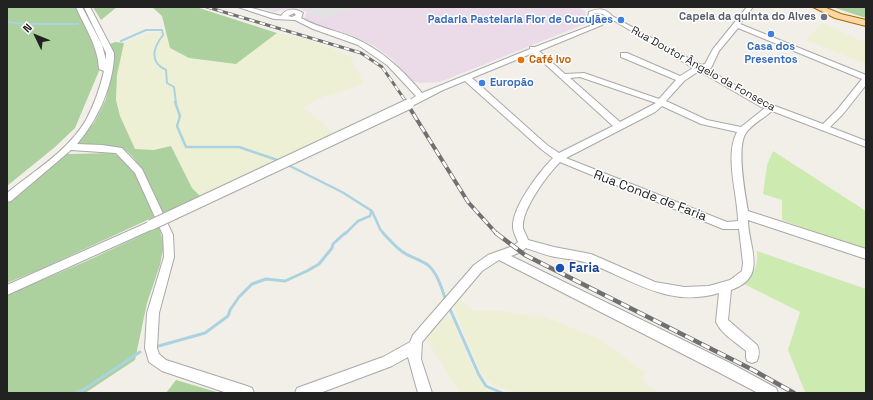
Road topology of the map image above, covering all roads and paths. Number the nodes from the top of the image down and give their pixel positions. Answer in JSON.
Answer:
{"nodes":[{"id":1,"x":79,"y":7,"type":"edge"},
{"id":2,"x":87,"y":7,"type":"edge"},
{"id":3,"x":241,"y":7,"type":"edge"},
{"id":4,"x":251,"y":7,"type":"edge"},
{"id":5,"x":750,"y":7,"type":"edge"},
{"id":6,"x":817,"y":7,"type":"edge"},
{"id":7,"x":823,"y":7,"type":"edge"},
{"id":8,"x":599,"y":9,"type":"edge"},
{"id":9,"x":590,"y":13,"type":"edge"},
{"id":10,"x":287,"y":16,"type":"junction"},
{"id":11,"x":606,"y":19,"type":"junction"},
{"id":12,"x":866,"y":22,"type":"edge"},
{"id":13,"x":737,"y":25,"type":"junction"},
{"id":14,"x":590,"y":27,"type":"junction"},
{"id":15,"x":533,"y":50,"type":"junction"},
{"id":16,"x":624,"y":55,"type":"dead end"},
{"id":17,"x":698,"y":68,"type":"junction"},
{"id":18,"x":564,"y":76,"type":"junction"},
{"id":19,"x":466,"y":77,"type":"junction"},
{"id":20,"x":681,"y":79,"type":"junction"},
{"id":21,"x":866,"y":79,"type":"edge"},
{"id":22,"x":440,"y":88,"type":"junction"},
{"id":23,"x":415,"y":90,"type":"junction"},
{"id":24,"x":420,"y":97,"type":"junction"},
{"id":25,"x":660,"y":102,"type":"junction"},
{"id":26,"x":771,"y":108,"type":"junction"},
{"id":27,"x":620,"y":126,"type":"junction"},
{"id":28,"x":824,"y":128,"type":"junction"},
{"id":29,"x":743,"y":130,"type":"junction"},
{"id":30,"x":866,"y":144,"type":"edge"},
{"id":31,"x":68,"y":147,"type":"junction"},
{"id":32,"x":559,"y":158,"type":"junction"},
{"id":33,"x":7,"y":190,"type":"edge"},
{"id":34,"x":7,"y":198,"type":"edge"},
{"id":35,"x":743,"y":220,"type":"junction"},
{"id":36,"x":524,"y":243,"type":"junction"},
{"id":37,"x":866,"y":254,"type":"edge"},
{"id":38,"x":499,"y":255,"type":"junction"},
{"id":39,"x":726,"y":286,"type":"junction"},
{"id":40,"x":7,"y":290,"type":"edge"},
{"id":41,"x":413,"y":347,"type":"junction"},
{"id":42,"x":752,"y":357,"type":"dead end"},
{"id":43,"x":247,"y":393,"type":"edge"},
{"id":44,"x":302,"y":393,"type":"edge"},
{"id":45,"x":425,"y":393,"type":"edge"},
{"id":46,"x":771,"y":393,"type":"edge"}],
"edges":[{"from":1,"to":33,"type":"street"},
{"from":2,"to":31,"type":"street"},
{"from":3,"to":10,"type":"street"},
{"from":4,"to":10,"type":"street"},
{"from":5,"to":13,"type":"street"},
{"from":6,"to":12,"type":"main road"},
{"from":7,"to":12,"type":"main road"},
{"from":8,"to":9,"type":"street"},
{"from":8,"to":11,"type":"street"},
{"from":9,"to":11,"type":"street"},
{"from":9,"to":14,"type":"street"},
{"from":10,"to":23,"type":"street"},
{"from":11,"to":14,"type":"street"},
{"from":11,"to":17,"type":"street","name":"Rua Doutor Ângelo da Fonseca"},
{"from":13,"to":17,"type":"street"},
{"from":13,"to":21,"type":"street"},
{"from":14,"to":15,"type":"street"},
{"from":15,"to":18,"type":"street"},
{"from":15,"to":19,"type":"street"},
{"from":16,"to":20,"type":"street"},
{"from":17,"to":20,"type":"street"},
{"from":17,"to":26,"type":"street","name":"Rua Doutor Ângelo da Fonseca"},
{"from":18,"to":25,"type":"street"},
{"from":18,"to":27,"type":"street"},
{"from":19,"to":22,"type":"street"},
{"from":19,"to":32,"type":"street","name":"Rua Conde de Faria"},
{"from":20,"to":25,"type":"street"},
{"from":21,"to":28,"type":"street"},
{"from":22,"to":23,"type":"street"},
{"from":22,"to":24,"type":"street"},
{"from":23,"to":24,"type":"street"},
{"from":24,"to":40,"type":"street","bridge":true},
{"from":25,"to":27,"type":"street"},
{"from":25,"to":29,"type":"street"},
{"from":26,"to":28,"type":"street","name":"Rua Doutor Ângelo da Fonseca"},
{"from":26,"to":29,"type":"street"},
{"from":27,"to":32,"type":"street"},
{"from":28,"to":30,"type":"street","name":"Rua Doutor Ângelo da Fonseca"},
{"from":29,"to":35,"type":"street"},
{"from":31,"to":34,"type":"street"},
{"from":31,"to":43,"type":"street"},
{"from":32,"to":35,"type":"street","name":"Rua Conde de Faria"},
{"from":32,"to":36,"type":"street"},
{"from":35,"to":37,"type":"street","name":"Rua Conde de Faria"},
{"from":35,"to":39,"type":"street"},
{"from":36,"to":38,"type":"street"},
{"from":36,"to":39,"type":"street"},
{"from":38,"to":41,"type":"street"},
{"from":38,"to":46,"type":"street"},
{"from":39,"to":42,"type":"street"},
{"from":41,"to":44,"type":"street"},
{"from":41,"to":45,"type":"street"}]}
